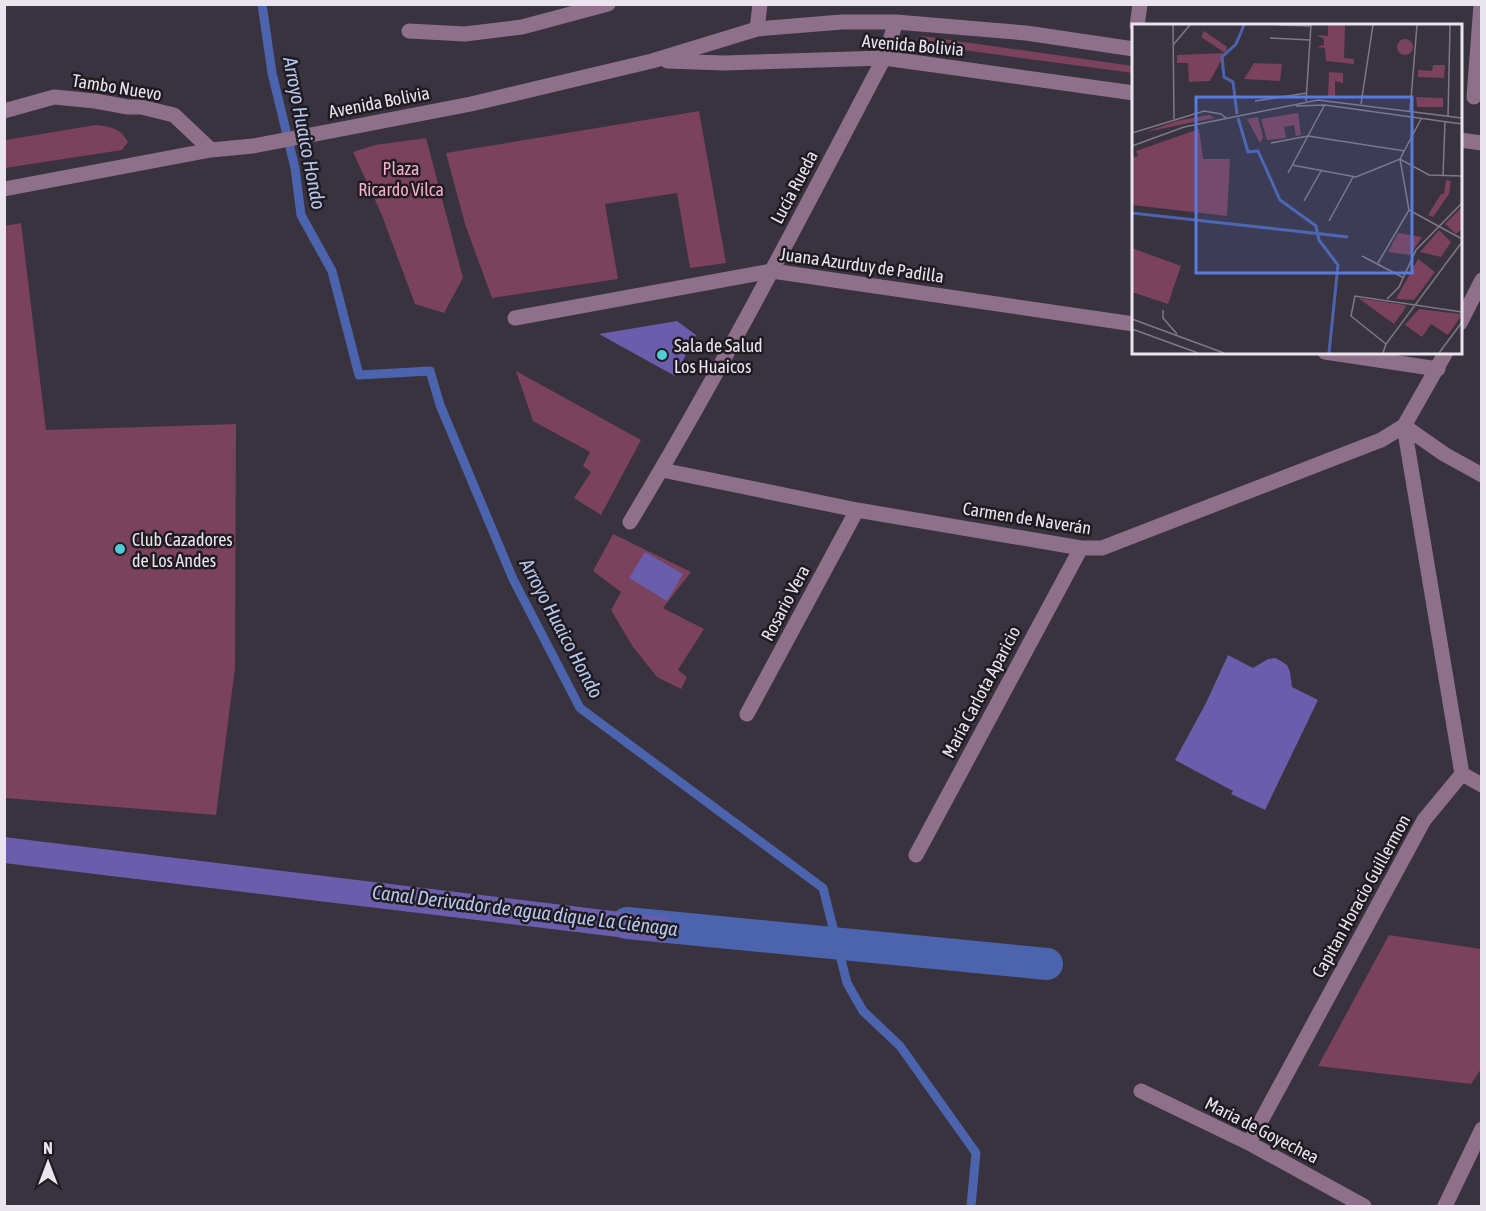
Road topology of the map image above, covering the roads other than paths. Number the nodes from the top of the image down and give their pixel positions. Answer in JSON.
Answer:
{"nodes":[{"id":1,"x":608,"y":4,"type":"edge"},
{"id":2,"x":760,"y":4,"type":"edge"},
{"id":3,"x":1140,"y":4,"type":"edge"},
{"id":4,"x":1481,"y":4,"type":"edge"},
{"id":5,"x":896,"y":22,"type":"junction"},
{"id":6,"x":1137,"y":24,"type":"edge"},
{"id":7,"x":757,"y":29,"type":"junction"},
{"id":8,"x":409,"y":31,"type":"dead end"},
{"id":9,"x":1132,"y":48,"type":"edge"},
{"id":10,"x":884,"y":58,"type":"junction"},
{"id":11,"x":652,"y":61,"type":"junction"},
{"id":12,"x":1132,"y":93,"type":"edge"},
{"id":13,"x":1472,"y":97,"type":"edge"},
{"id":14,"x":4,"y":111,"type":"edge"},
{"id":15,"x":1462,"y":140,"type":"edge"},
{"id":16,"x":1482,"y":142,"type":"edge"},
{"id":17,"x":211,"y":150,"type":"junction"},
{"id":18,"x":4,"y":189,"type":"edge"},
{"id":19,"x":772,"y":271,"type":"junction"},
{"id":20,"x":1482,"y":280,"type":"edge"},
{"id":21,"x":515,"y":318,"type":"dead end"},
{"id":22,"x":1462,"y":321,"type":"edge"},
{"id":23,"x":1132,"y":324,"type":"edge"},
{"id":24,"x":1338,"y":354,"type":"edge"},
{"id":25,"x":1445,"y":354,"type":"edge"},
{"id":26,"x":1438,"y":369,"type":"junction"},
{"id":27,"x":1404,"y":426,"type":"junction"},
{"id":28,"x":662,"y":470,"type":"junction"},
{"id":29,"x":1482,"y":475,"type":"edge"},
{"id":30,"x":857,"y":510,"type":"junction"},
{"id":31,"x":630,"y":522,"type":"dead end"},
{"id":32,"x":1081,"y":548,"type":"junction"},
{"id":33,"x":747,"y":714,"type":"dead end"},
{"id":34,"x":1462,"y":774,"type":"junction"},
{"id":35,"x":1482,"y":785,"type":"edge"},
{"id":36,"x":916,"y":855,"type":"dead end"},
{"id":37,"x":1141,"y":1091,"type":"dead end"},
{"id":38,"x":1482,"y":1128,"type":"edge"},
{"id":39,"x":1249,"y":1143,"type":"junction"},
{"id":40,"x":1364,"y":1206,"type":"edge"},
{"id":41,"x":1445,"y":1206,"type":"edge"}],
"edges":[{"from":1,"to":8,"type":"street"},
{"from":2,"to":7,"type":"street"},
{"from":3,"to":6,"type":"street"},
{"from":4,"to":13,"type":"street"},
{"from":5,"to":7,"type":"street","name":"Avenida Bolivia"},
{"from":5,"to":9,"type":"street","name":"Avenida Bolivia"},
{"from":5,"to":10,"type":"street","name":"Lucía Rueda"},
{"from":7,"to":11,"type":"street","name":"Avenida Bolivia"},
{"from":10,"to":11,"type":"street","name":"Avenida Bolivia"},
{"from":10,"to":12,"type":"street","name":"Avenida Bolivia"},
{"from":10,"to":19,"type":"street","name":"Lucía Rueda"},
{"from":11,"to":17,"type":"street","name":"Avenida Bolivia"},
{"from":14,"to":17,"type":"street","name":"Tambo Nuevo"},
{"from":15,"to":16,"type":"street"},
{"from":17,"to":18,"type":"street","name":"Avenida Bolivia"},
{"from":19,"to":21,"type":"street","name":"Juana Azurduy de Padilla"},
{"from":19,"to":23,"type":"street","name":"Juana Azurduy de Padilla"},
{"from":19,"to":28,"type":"street","name":"Lucía Rueda"},
{"from":20,"to":22,"type":"street"},
{"from":24,"to":26,"type":"street"},
{"from":25,"to":26,"type":"street"},
{"from":26,"to":27,"type":"street"},
{"from":27,"to":29,"type":"street"},
{"from":27,"to":32,"type":"street","name":"Carmen de Naverán"},
{"from":27,"to":34,"type":"street"},
{"from":28,"to":30,"type":"street","name":"Carmen de Naverán"},
{"from":28,"to":31,"type":"street","name":"Lucía Rueda"},
{"from":30,"to":32,"type":"street","name":"Carmen de Naverán"},
{"from":30,"to":33,"type":"street","name":"Rosario Vera"},
{"from":32,"to":36,"type":"street","name":"María Carlota Aparicio"},
{"from":34,"to":35,"type":"street"},
{"from":34,"to":39,"type":"street","name":"Capitan Horacio Guillermon"},
{"from":37,"to":39,"type":"street","name":"Maria de Goyechea"},
{"from":38,"to":41,"type":"street"},
{"from":39,"to":40,"type":"street","name":"Maria de Goyechea"}]}
